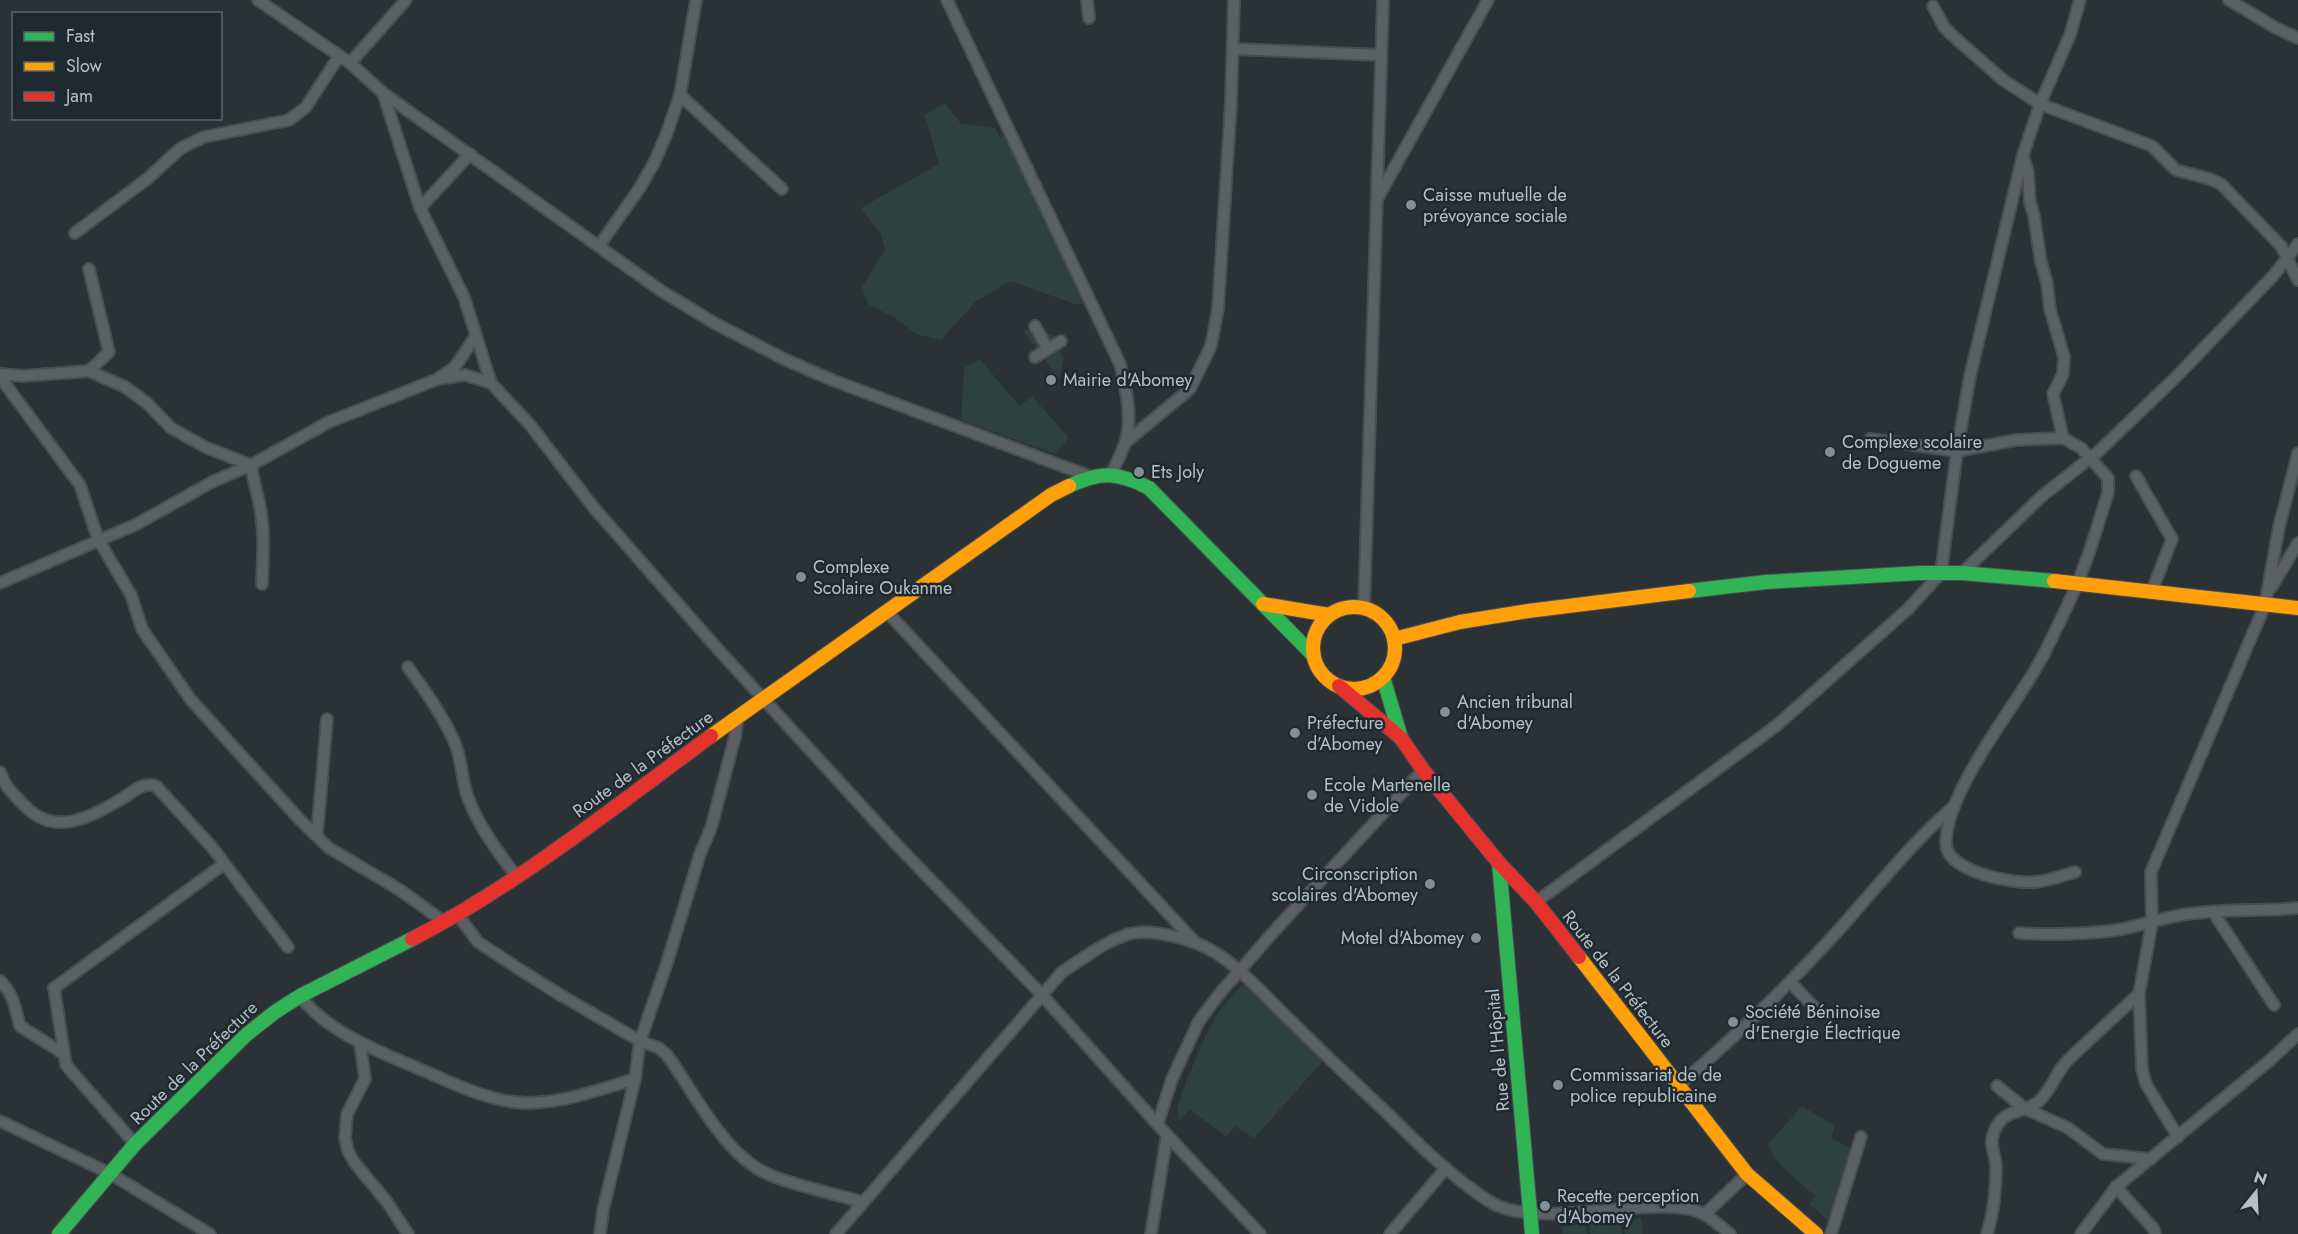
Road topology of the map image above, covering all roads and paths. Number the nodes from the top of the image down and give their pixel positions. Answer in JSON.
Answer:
{"nodes":[{"id":1,"x":258,"y":0,"type":"edge"},
{"id":2,"x":406,"y":0,"type":"edge"},
{"id":3,"x":696,"y":0,"type":"edge"},
{"id":4,"x":947,"y":0,"type":"edge"},
{"id":5,"x":1087,"y":0,"type":"edge"},
{"id":6,"x":1234,"y":0,"type":"edge"},
{"id":7,"x":1383,"y":0,"type":"edge"},
{"id":8,"x":1488,"y":0,"type":"edge"},
{"id":9,"x":2080,"y":0,"type":"edge"},
{"id":10,"x":2229,"y":0,"type":"edge"},
{"id":11,"x":1933,"y":6,"type":"dead end"},
{"id":12,"x":1089,"y":18,"type":"dead end"},
{"id":13,"x":2298,"y":38,"type":"edge"},
{"id":14,"x":1233,"y":49,"type":"junction"},
{"id":15,"x":1381,"y":55,"type":"junction"},
{"id":16,"x":339,"y":56,"type":"junction"},
{"id":17,"x":350,"y":63,"type":"junction"},
{"id":18,"x":383,"y":93,"type":"junction"},
{"id":19,"x":680,"y":94,"type":"junction"},
{"id":20,"x":2040,"y":105,"type":"junction"},
{"id":21,"x":470,"y":154,"type":"junction"},
{"id":22,"x":2023,"y":155,"type":"junction"},
{"id":23,"x":782,"y":189,"type":"dead end"},
{"id":24,"x":1375,"y":202,"type":"junction"},
{"id":25,"x":420,"y":208,"type":"junction"},
{"id":26,"x":75,"y":233,"type":"dead end"},
{"id":27,"x":2298,"y":244,"type":"edge"},
{"id":28,"x":599,"y":246,"type":"junction"},
{"id":29,"x":2288,"y":258,"type":"junction"},
{"id":30,"x":89,"y":269,"type":"dead end"},
{"id":31,"x":2298,"y":280,"type":"edge"},
{"id":32,"x":1035,"y":326,"type":"dead end"},
{"id":33,"x":475,"y":337,"type":"junction"},
{"id":34,"x":1062,"y":341,"type":"dead end"},
{"id":35,"x":1048,"y":350,"type":"junction"},
{"id":36,"x":1035,"y":357,"type":"dead end"},
{"id":37,"x":89,"y":371,"type":"junction"},
{"id":38,"x":0,"y":375,"type":"edge"},
{"id":39,"x":438,"y":379,"type":"junction"},
{"id":40,"x":491,"y":382,"type":"junction"},
{"id":41,"x":2063,"y":438,"type":"junction"},
{"id":42,"x":1870,"y":439,"type":"dead end"},
{"id":43,"x":1126,"y":442,"type":"junction"},
{"id":44,"x":1957,"y":451,"type":"junction"},
{"id":45,"x":2298,"y":453,"type":"edge"},
{"id":46,"x":2091,"y":459,"type":"junction"},
{"id":47,"x":251,"y":465,"type":"junction"},
{"id":48,"x":1112,"y":473,"type":"junction"},
{"id":49,"x":1089,"y":476,"type":"junction"},
{"id":50,"x":2136,"y":476,"type":"dead end"},
{"id":51,"x":2294,"y":485,"type":"edge"},
{"id":52,"x":98,"y":539,"type":"junction"},
{"id":53,"x":2298,"y":543,"type":"edge"},
{"id":54,"x":1941,"y":573,"type":"junction"},
{"id":55,"x":1962,"y":573,"type":"junction"},
{"id":56,"x":0,"y":583,"type":"edge"},
{"id":57,"x":2078,"y":583,"type":"junction"},
{"id":58,"x":262,"y":584,"type":"dead end"},
{"id":59,"x":2152,"y":591,"type":"junction"},
{"id":60,"x":2266,"y":599,"type":"junction"},
{"id":61,"x":1263,"y":604,"type":"junction"},
{"id":62,"x":1364,"y":608,"type":"junction"},
{"id":63,"x":2298,"y":608,"type":"edge"},
{"id":64,"x":887,"y":612,"type":"junction"},
{"id":65,"x":1329,"y":615,"type":"junction"},
{"id":66,"x":1394,"y":639,"type":"junction"},
{"id":67,"x":1314,"y":656,"type":"junction"},
{"id":68,"x":408,"y":667,"type":"dead end"},
{"id":69,"x":1383,"y":677,"type":"junction"},
{"id":70,"x":1339,"y":686,"type":"junction"},
{"id":71,"x":764,"y":700,"type":"junction"},
{"id":72,"x":738,"y":717,"type":"junction"},
{"id":73,"x":327,"y":719,"type":"dead end"},
{"id":74,"x":1401,"y":738,"type":"junction"},
{"id":75,"x":1422,"y":770,"type":"junction"},
{"id":76,"x":0,"y":772,"type":"edge"},
{"id":77,"x":1954,"y":806,"type":"junction"},
{"id":78,"x":317,"y":835,"type":"junction"},
{"id":79,"x":1499,"y":863,"type":"junction"},
{"id":80,"x":224,"y":864,"type":"junction"},
{"id":81,"x":2074,"y":872,"type":"dead end"},
{"id":82,"x":517,"y":877,"type":"junction"},
{"id":83,"x":1536,"y":902,"type":"junction"},
{"id":84,"x":2298,"y":908,"type":"edge"},
{"id":85,"x":2213,"y":912,"type":"junction"},
{"id":86,"x":458,"y":915,"type":"junction"},
{"id":87,"x":444,"y":922,"type":"junction"},
{"id":88,"x":2152,"y":923,"type":"junction"},
{"id":89,"x":2019,"y":933,"type":"dead end"},
{"id":90,"x":1194,"y":941,"type":"junction"},
{"id":91,"x":288,"y":947,"type":"dead end"},
{"id":92,"x":1238,"y":972,"type":"junction"},
{"id":93,"x":0,"y":981,"type":"edge"},
{"id":94,"x":1791,"y":982,"type":"junction"},
{"id":95,"x":1042,"y":994,"type":"junction"},
{"id":96,"x":2139,"y":994,"type":"junction"},
{"id":97,"x":300,"y":996,"type":"junction"},
{"id":98,"x":2274,"y":1005,"type":"dead end"},
{"id":99,"x":1815,"y":1008,"type":"dead end"},
{"id":100,"x":2298,"y":1034,"type":"edge"},
{"id":101,"x":640,"y":1041,"type":"junction"},
{"id":102,"x":360,"y":1042,"type":"junction"},
{"id":103,"x":64,"y":1054,"type":"junction"},
{"id":104,"x":635,"y":1079,"type":"junction"},
{"id":105,"x":1678,"y":1086,"type":"junction"},
{"id":106,"x":1997,"y":1086,"type":"dead end"},
{"id":107,"x":2024,"y":1108,"type":"junction"},
{"id":108,"x":0,"y":1121,"type":"edge"},
{"id":109,"x":1158,"y":1123,"type":"junction"},
{"id":110,"x":1167,"y":1135,"type":"junction"},
{"id":111,"x":1862,"y":1137,"type":"dead end"},
{"id":112,"x":2178,"y":1137,"type":"junction"},
{"id":113,"x":135,"y":1144,"type":"junction"},
{"id":114,"x":2151,"y":1159,"type":"junction"},
{"id":115,"x":1446,"y":1168,"type":"junction"},
{"id":116,"x":108,"y":1173,"type":"junction"},
{"id":117,"x":1747,"y":1174,"type":"junction"},
{"id":118,"x":2116,"y":1187,"type":"junction"},
{"id":119,"x":863,"y":1202,"type":"junction"},
{"id":120,"x":1531,"y":1214,"type":"junction"},
{"id":121,"x":1705,"y":1214,"type":"junction"},
{"id":122,"x":59,"y":1234,"type":"edge"},
{"id":123,"x":210,"y":1234,"type":"edge"},
{"id":124,"x":408,"y":1234,"type":"edge"},
{"id":125,"x":600,"y":1234,"type":"edge"},
{"id":126,"x":836,"y":1234,"type":"edge"},
{"id":127,"x":1150,"y":1234,"type":"edge"},
{"id":128,"x":1260,"y":1234,"type":"edge"},
{"id":129,"x":1390,"y":1234,"type":"edge"},
{"id":130,"x":1532,"y":1234,"type":"edge"},
{"id":131,"x":1730,"y":1234,"type":"edge"},
{"id":132,"x":1816,"y":1234,"type":"edge"},
{"id":133,"x":1831,"y":1234,"type":"edge"},
{"id":134,"x":1987,"y":1234,"type":"edge"},
{"id":135,"x":2081,"y":1234,"type":"edge"},
{"id":136,"x":2155,"y":1234,"type":"edge"}],
"edges":[{"from":1,"to":16,"type":"street"},
{"from":2,"to":17,"type":"street"},
{"from":3,"to":19,"type":"street"},
{"from":4,"to":43,"type":"street"},
{"from":5,"to":12,"type":"street"},
{"from":6,"to":14,"type":"street"},
{"from":7,"to":15,"type":"street"},
{"from":8,"to":24,"type":"street"},
{"from":9,"to":20,"type":"street"},
{"from":10,"to":13,"type":"street"},
{"from":11,"to":20,"type":"street"},
{"from":14,"to":15,"type":"street"},
{"from":14,"to":43,"type":"street"},
{"from":15,"to":24,"type":"street"},
{"from":16,"to":17,"type":"street"},
{"from":16,"to":26,"type":"street"},
{"from":17,"to":18,"type":"street"},
{"from":18,"to":21,"type":"street"},
{"from":18,"to":25,"type":"street"},
{"from":19,"to":23,"type":"street"},
{"from":19,"to":28,"type":"street"},
{"from":20,"to":22,"type":"street"},
{"from":20,"to":29,"type":"street"},
{"from":21,"to":25,"type":"street"},
{"from":21,"to":28,"type":"street"},
{"from":22,"to":41,"type":"street"},
{"from":22,"to":44,"type":"street"},
{"from":24,"to":62,"type":"street"},
{"from":25,"to":33,"type":"street"},
{"from":27,"to":29,"type":"street"},
{"from":28,"to":49,"type":"street"},
{"from":29,"to":31,"type":"street"},
{"from":29,"to":46,"type":"street"},
{"from":30,"to":37,"type":"street"},
{"from":32,"to":35,"type":"street"},
{"from":33,"to":39,"type":"street"},
{"from":33,"to":40,"type":"street"},
{"from":34,"to":35,"type":"street"},
{"from":35,"to":36,"type":"street"},
{"from":37,"to":38,"type":"street"},
{"from":37,"to":47,"type":"street"},
{"from":38,"to":52,"type":"street"},
{"from":39,"to":40,"type":"street"},
{"from":39,"to":47,"type":"street"},
{"from":40,"to":71,"type":"street"},
{"from":41,"to":44,"type":"street"},
{"from":41,"to":46,"type":"street"},
{"from":42,"to":44,"type":"street"},
{"from":43,"to":48,"type":"street"},
{"from":44,"to":54,"type":"street"},
{"from":45,"to":51,"type":"street"},
{"from":46,"to":55,"type":"street"},
{"from":46,"to":57,"type":"street"},
{"from":47,"to":52,"type":"street"},
{"from":47,"to":58,"type":"street"},
{"from":48,"to":49,"type":"street","name":"Route de la Préfecture"},
{"from":48,"to":61,"type":"street","name":"Route de la Préfecture"},
{"from":49,"to":64,"type":"street","name":"Route de la Préfecture"},
{"from":50,"to":59,"type":"street"},
{"from":51,"to":60,"type":"street"},
{"from":52,"to":56,"type":"street"},
{"from":52,"to":78,"type":"street"},
{"from":53,"to":60,"type":"street"},
{"from":54,"to":55,"type":"street"},
{"from":54,"to":66,"type":"street"},
{"from":54,"to":83,"type":"street"},
{"from":55,"to":57,"type":"street"},
{"from":57,"to":59,"type":"street"},
{"from":57,"to":77,"type":"street"},
{"from":59,"to":60,"type":"street"},
{"from":60,"to":63,"type":"street"},
{"from":60,"to":88,"type":"street"},
{"from":61,"to":65,"type":"street"},
{"from":61,"to":67,"type":"street","name":"Route de la Préfecture"},
{"from":62,"to":65,"type":"street"},
{"from":62,"to":66,"type":"street"},
{"from":64,"to":71,"type":"street","name":"Route de la Préfecture"},
{"from":64,"to":90,"type":"street"},
{"from":65,"to":67,"type":"street"},
{"from":66,"to":69,"type":"street"},
{"from":67,"to":70,"type":"street"},
{"from":68,"to":82,"type":"street"},
{"from":69,"to":70,"type":"street"},
{"from":69,"to":74,"type":"street","name":"Route de la Préfecture"},
{"from":70,"to":74,"type":"street","name":"Route de la Préfecture"},
{"from":71,"to":72,"type":"street","name":"Route de la Préfecture"},
{"from":71,"to":95,"type":"street"},
{"from":72,"to":82,"type":"street","name":"Route de la Préfecture"},
{"from":72,"to":101,"type":"street"},
{"from":73,"to":78,"type":"street"},
{"from":74,"to":75,"type":"street","name":"Route de la Préfecture"},
{"from":75,"to":79,"type":"street","name":"Route de la Préfecture"},
{"from":75,"to":92,"type":"street"},
{"from":76,"to":80,"type":"street"},
{"from":77,"to":81,"type":"street"},
{"from":77,"to":94,"type":"street"},
{"from":78,"to":87,"type":"street"},
{"from":79,"to":83,"type":"street","name":"Route de la Préfecture"},
{"from":79,"to":120,"type":"street","name":"Rue de l'Hôpital"},
{"from":80,"to":91,"type":"street"},
{"from":80,"to":103,"type":"street"},
{"from":82,"to":86,"type":"street","name":"Route de la Préfecture"},
{"from":83,"to":105,"type":"street","name":"Route de la Préfecture"},
{"from":84,"to":85,"type":"street"},
{"from":85,"to":88,"type":"street"},
{"from":85,"to":98,"type":"street"},
{"from":86,"to":87,"type":"street","name":"Route de la Préfecture"},
{"from":86,"to":101,"type":"street"},
{"from":87,"to":97,"type":"street","name":"Route de la Préfecture"},
{"from":88,"to":89,"type":"street"},
{"from":88,"to":96,"type":"street"},
{"from":90,"to":92,"type":"street"},
{"from":90,"to":95,"type":"street"},
{"from":92,"to":109,"type":"street"},
{"from":92,"to":115,"type":"street"},
{"from":93,"to":103,"type":"street"},
{"from":94,"to":99,"type":"street"},
{"from":94,"to":105,"type":"street"},
{"from":95,"to":109,"type":"street"},
{"from":95,"to":119,"type":"street"},
{"from":96,"to":107,"type":"street"},
{"from":96,"to":112,"type":"street"},
{"from":97,"to":102,"type":"street"},
{"from":97,"to":113,"type":"street","name":"Route de la Préfecture"},
{"from":100,"to":112,"type":"street"},
{"from":101,"to":104,"type":"street"},
{"from":101,"to":119,"type":"street"},
{"from":102,"to":104,"type":"street"},
{"from":102,"to":124,"type":"street"},
{"from":103,"to":113,"type":"street"},
{"from":104,"to":125,"type":"street"},
{"from":105,"to":117,"type":"street","name":"Route de la Préfecture"},
{"from":106,"to":107,"type":"street"},
{"from":107,"to":114,"type":"street"},
{"from":107,"to":134,"type":"street"},
{"from":108,"to":116,"type":"street"},
{"from":109,"to":110,"type":"street"},
{"from":110,"to":127,"type":"street"},
{"from":110,"to":128,"type":"street"},
{"from":111,"to":133,"type":"street"},
{"from":112,"to":114,"type":"street"},
{"from":113,"to":116,"type":"street","name":"Route de la Préfecture"},
{"from":114,"to":118,"type":"street"},
{"from":115,"to":120,"type":"street"},
{"from":115,"to":129,"type":"street"},
{"from":116,"to":122,"type":"street","name":"Route de la Préfecture"},
{"from":116,"to":123,"type":"street"},
{"from":117,"to":121,"type":"street"},
{"from":117,"to":132,"type":"street","name":"Route de la Préfecture"},
{"from":118,"to":135,"type":"street"},
{"from":118,"to":136,"type":"street"},
{"from":119,"to":126,"type":"street"},
{"from":120,"to":121,"type":"street"},
{"from":120,"to":130,"type":"street","name":"Rue de l'Hôpital"},
{"from":121,"to":131,"type":"street"}]}
